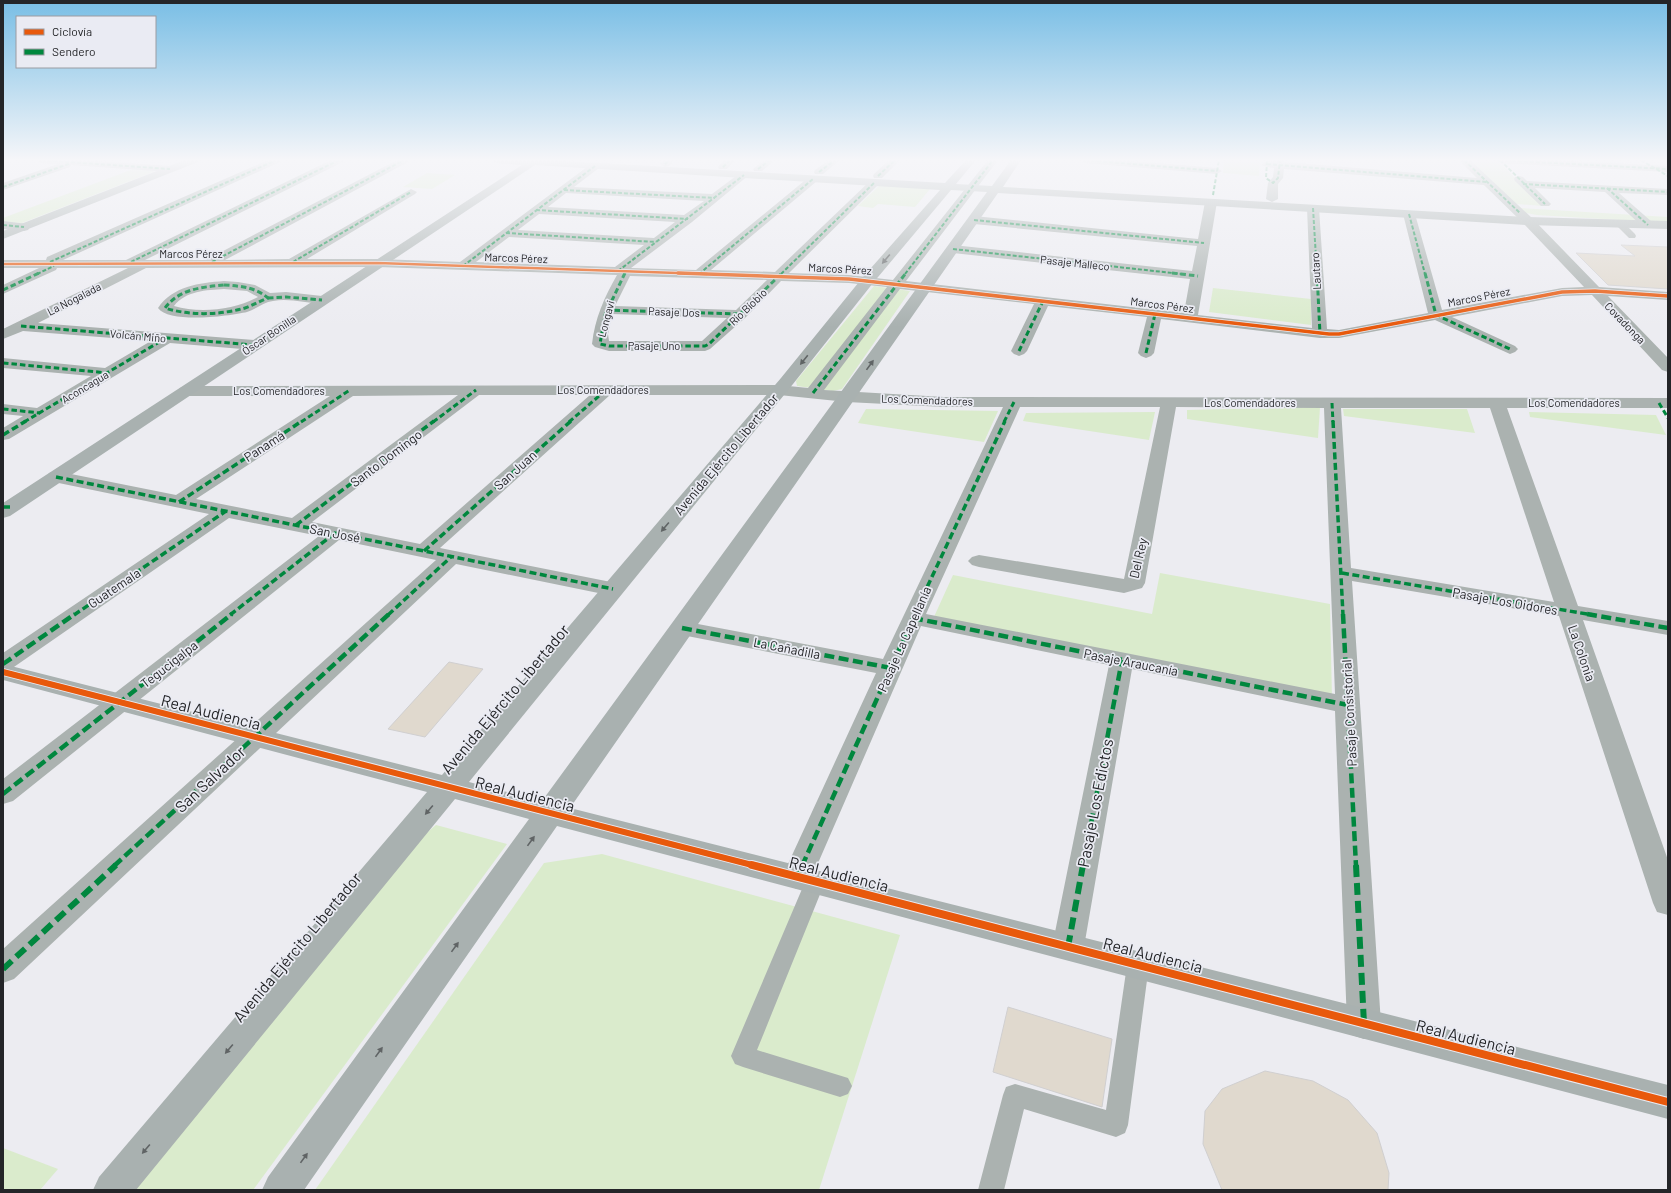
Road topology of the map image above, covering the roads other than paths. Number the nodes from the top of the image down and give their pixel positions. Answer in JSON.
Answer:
{"nodes":[{"id":1,"x":53,"y":216,"type":"edge"},
{"id":2,"x":152,"y":216,"type":"edge"},
{"id":3,"x":227,"y":216,"type":"edge"},
{"id":4,"x":299,"y":216,"type":"edge"},
{"id":5,"x":371,"y":216,"type":"edge"},
{"id":6,"x":450,"y":216,"type":"edge"},
{"id":7,"x":529,"y":216,"type":"edge"},
{"id":8,"x":632,"y":216,"type":"edge"},
{"id":9,"x":692,"y":216,"type":"edge"},
{"id":10,"x":769,"y":216,"type":"edge"},
{"id":11,"x":840,"y":216,"type":"edge"},
{"id":12,"x":922,"y":216,"type":"edge"},
{"id":13,"x":950,"y":216,"type":"edge"},
{"id":14,"x":977,"y":216,"type":"edge"},
{"id":15,"x":1209,"y":216,"type":"edge"},
{"id":16,"x":1313,"y":216,"type":"edge"},
{"id":17,"x":1409,"y":216,"type":"edge"},
{"id":18,"x":1473,"y":216,"type":"edge"},
{"id":19,"x":1506,"y":216,"type":"edge"},
{"id":20,"x":1639,"y":216,"type":"edge"},
{"id":21,"x":1524,"y":217,"type":"junction"},
{"id":22,"x":688,"y":219,"type":"junction"},
{"id":23,"x":974,"y":220,"type":"junction"},
{"id":24,"x":1619,"y":223,"type":"junction"},
{"id":25,"x":1648,"y":224,"type":"junction"},
{"id":26,"x":3,"y":225,"type":"edge"},
{"id":27,"x":1668,"y":225,"type":"edge"},
{"id":28,"x":24,"y":227,"type":"junction"},
{"id":29,"x":506,"y":233,"type":"junction"},
{"id":30,"x":3,"y":235,"type":"edge"},
{"id":31,"x":1632,"y":236,"type":"dead end"},
{"id":32,"x":656,"y":242,"type":"junction"},
{"id":33,"x":1204,"y":243,"type":"junction"},
{"id":34,"x":953,"y":249,"type":"junction"},
{"id":35,"x":291,"y":263,"type":"junction"},
{"id":36,"x":378,"y":263,"type":"junction"},
{"id":37,"x":3,"y":264,"type":"edge"},
{"id":38,"x":44,"y":264,"type":"junction"},
{"id":39,"x":58,"y":264,"type":"junction"},
{"id":40,"x":128,"y":264,"type":"junction"},
{"id":41,"x":145,"y":264,"type":"junction"},
{"id":42,"x":208,"y":264,"type":"junction"},
{"id":43,"x":463,"y":266,"type":"junction"},
{"id":44,"x":622,"y":271,"type":"junction"},
{"id":45,"x":699,"y":274,"type":"junction"},
{"id":46,"x":779,"y":276,"type":"junction"},
{"id":47,"x":1198,"y":276,"type":"junction"},
{"id":48,"x":868,"y":280,"type":"junction"},
{"id":49,"x":898,"y":284,"type":"junction"},
{"id":50,"x":926,"y":287,"type":"junction"},
{"id":51,"x":3,"y":290,"type":"edge"},
{"id":52,"x":1595,"y":291,"type":"junction"},
{"id":53,"x":1668,"y":296,"type":"edge"},
{"id":54,"x":268,"y":298,"type":"junction"},
{"id":55,"x":322,"y":300,"type":"junction"},
{"id":56,"x":1043,"y":301,"type":"junction"},
{"id":57,"x":606,"y":310,"type":"junction"},
{"id":58,"x":741,"y":314,"type":"junction"},
{"id":59,"x":1155,"y":314,"type":"junction"},
{"id":60,"x":1436,"y":315,"type":"junction"},
{"id":61,"x":1190,"y":318,"type":"junction"},
{"id":62,"x":21,"y":326,"type":"junction"},
{"id":63,"x":1320,"y":334,"type":"junction"},
{"id":64,"x":3,"y":335,"type":"edge"},
{"id":65,"x":166,"y":338,"type":"junction"},
{"id":66,"x":254,"y":345,"type":"junction"},
{"id":67,"x":602,"y":345,"type":"joint"},
{"id":68,"x":705,"y":346,"type":"joint"},
{"id":69,"x":1510,"y":349,"type":"dead end"},
{"id":70,"x":1020,"y":351,"type":"dead end"},
{"id":71,"x":1146,"y":353,"type":"dead end"},
{"id":72,"x":3,"y":363,"type":"edge"},
{"id":73,"x":1668,"y":367,"type":"edge"},
{"id":74,"x":108,"y":373,"type":"junction"},
{"id":75,"x":350,"y":390,"type":"junction"},
{"id":76,"x":476,"y":390,"type":"junction"},
{"id":77,"x":606,"y":390,"type":"junction"},
{"id":78,"x":779,"y":390,"type":"junction"},
{"id":79,"x":186,"y":391,"type":"junction"},
{"id":80,"x":813,"y":393,"type":"junction"},
{"id":81,"x":847,"y":397,"type":"junction"},
{"id":82,"x":1014,"y":402,"type":"junction"},
{"id":83,"x":1169,"y":402,"type":"junction"},
{"id":84,"x":1497,"y":402,"type":"junction"},
{"id":85,"x":1332,"y":403,"type":"junction"},
{"id":86,"x":1664,"y":403,"type":"edge"},
{"id":87,"x":3,"y":410,"type":"edge"},
{"id":88,"x":40,"y":413,"type":"junction"},
{"id":89,"x":1668,"y":418,"type":"edge"},
{"id":90,"x":3,"y":435,"type":"edge"},
{"id":91,"x":56,"y":477,"type":"junction"},
{"id":92,"x":179,"y":502,"type":"junction"},
{"id":93,"x":5,"y":508,"type":"edge"},
{"id":94,"x":226,"y":511,"type":"junction"},
{"id":95,"x":296,"y":525,"type":"junction"},
{"id":96,"x":335,"y":533,"type":"junction"},
{"id":97,"x":424,"y":551,"type":"junction"},
{"id":98,"x":452,"y":556,"type":"junction"},
{"id":99,"x":979,"y":561,"type":"dead end"},
{"id":100,"x":1342,"y":573,"type":"junction"},
{"id":101,"x":614,"y":589,"type":"junction"},
{"id":102,"x":1568,"y":612,"type":"junction"},
{"id":103,"x":913,"y":618,"type":"junction"},
{"id":104,"x":682,"y":628,"type":"junction"},
{"id":105,"x":1668,"y":628,"type":"edge"},
{"id":106,"x":1122,"y":660,"type":"junction"},
{"id":107,"x":3,"y":664,"type":"edge"},
{"id":108,"x":891,"y":668,"type":"junction"},
{"id":109,"x":3,"y":672,"type":"edge"},
{"id":110,"x":120,"y":702,"type":"junction"},
{"id":111,"x":1348,"y":705,"type":"junction"},
{"id":112,"x":256,"y":737,"type":"junction"},
{"id":113,"x":448,"y":787,"type":"junction"},
{"id":114,"x":3,"y":794,"type":"edge"},
{"id":115,"x":550,"y":813,"type":"junction"},
{"id":116,"x":806,"y":879,"type":"junction"},
{"id":117,"x":1668,"y":903,"type":"edge"},
{"id":118,"x":1068,"y":947,"type":"junction"},
{"id":119,"x":1138,"y":965,"type":"junction"},
{"id":120,"x":3,"y":969,"type":"edge"},
{"id":121,"x":1364,"y":1024,"type":"junction"},
{"id":122,"x":840,"y":1086,"type":"dead end"},
{"id":123,"x":1668,"y":1102,"type":"edge"},
{"id":124,"x":112,"y":1190,"type":"edge"},
{"id":125,"x":281,"y":1190,"type":"edge"},
{"id":126,"x":991,"y":1190,"type":"edge"}],
"edges":[{"from":1,"to":28,"type":"street"},
{"from":2,"to":38,"type":"street"},
{"from":3,"to":40,"type":"street"},
{"from":4,"to":42,"type":"street"},
{"from":5,"to":35,"type":"street"},
{"from":6,"to":36,"type":"street","name":"Óscar Bonilla"},
{"from":7,"to":29,"type":"street"},
{"from":8,"to":22,"type":"street"},
{"from":9,"to":22,"type":"street","name":"Longaví"},
{"from":10,"to":45,"type":"street"},
{"from":11,"to":46,"type":"street","name":"Río Bíobio"},
{"from":12,"to":48,"type":"street","name":"Avenida Ejército Libertador","one_way":true},
{"from":13,"to":49,"type":"street"},
{"from":14,"to":23,"type":"street"},
{"from":15,"to":33,"type":"street"},
{"from":16,"to":63,"type":"street","name":"Lautaro"},
{"from":17,"to":60,"type":"street"},
{"from":18,"to":21,"type":"street"},
{"from":19,"to":21,"type":"street"},
{"from":20,"to":25,"type":"street"},
{"from":21,"to":24,"type":"street"},
{"from":21,"to":52,"type":"street","name":"Covadonga"},
{"from":22,"to":32,"type":"street","name":"Longaví"},
{"from":23,"to":33,"type":"street"},
{"from":23,"to":34,"type":"street"},
{"from":24,"to":25,"type":"street"},
{"from":24,"to":31,"type":"lane"},
{"from":25,"to":27,"type":"street"},
{"from":26,"to":28,"type":"street"},
{"from":28,"to":30,"type":"street"},
{"from":29,"to":32,"type":"street"},
{"from":29,"to":43,"type":"street"},
{"from":32,"to":44,"type":"street","name":"Longaví"},
{"from":33,"to":47,"type":"street"},
{"from":34,"to":47,"type":"street","name":"Pasaje Malleco"},
{"from":34,"to":50,"type":"street"},
{"from":35,"to":36,"type":"street","name":"Marcos Pérez"},
{"from":35,"to":42,"type":"street","name":"Marcos Pérez"},
{"from":36,"to":43,"type":"street","name":"Marcos Pérez"},
{"from":36,"to":55,"type":"street","name":"Óscar Bonilla"},
{"from":37,"to":38,"type":"street","name":"Marcos Pérez"},
{"from":38,"to":39,"type":"street","name":"Marcos Pérez"},
{"from":39,"to":40,"type":"street","name":"Marcos Pérez"},
{"from":39,"to":51,"type":"street"},
{"from":40,"to":41,"type":"street","name":"Marcos Pérez"},
{"from":41,"to":42,"type":"street","name":"Marcos Pérez"},
{"from":41,"to":62,"type":"street","name":"La Nogalada"},
{"from":43,"to":44,"type":"street","name":"Marcos Pérez"},
{"from":44,"to":45,"type":"street","name":"Marcos Pérez"},
{"from":44,"to":57,"type":"street","name":"Longaví"},
{"from":45,"to":46,"type":"street","name":"Marcos Pérez"},
{"from":46,"to":48,"type":"street","name":"Marcos Pérez"},
{"from":46,"to":58,"type":"street","name":"Río Bíobio"},
{"from":47,"to":61,"type":"street"},
{"from":48,"to":49,"type":"street","name":"Marcos Pérez"},
{"from":48,"to":78,"type":"street","name":"Avenida Ejército Libertador","one_way":true},
{"from":49,"to":50,"type":"street","name":"Marcos Pérez"},
{"from":49,"to":80,"type":"street"},
{"from":50,"to":56,"type":"street","name":"Marcos Pérez"},
{"from":81,"to":50,"type":"street","one_way":true},
{"from":52,"to":53,"type":"street","name":"Marcos Pérez"},
{"from":52,"to":60,"type":"street","name":"Marcos Pérez"},
{"from":52,"to":73,"type":"street","name":"Covadonga"},
{"from":54,"to":54,"type":"street"},
{"from":54,"to":55,"type":"street"},
{"from":55,"to":66,"type":"street","name":"Óscar Bonilla"},
{"from":56,"to":59,"type":"street","name":"Marcos Pérez"},
{"from":56,"to":70,"type":"street"},
{"from":57,"to":58,"type":"street","name":"Pasaje Dos"},
{"from":57,"to":67,"type":"street","name":"Longaví"},
{"from":58,"to":68,"type":"street","name":"Río Bíobio"},
{"from":59,"to":61,"type":"street","name":"Marcos Pérez"},
{"from":59,"to":71,"type":"street"},
{"from":60,"to":63,"type":"street","name":"Marcos Pérez"},
{"from":60,"to":69,"type":"street"},
{"from":61,"to":63,"type":"street","name":"Marcos Pérez"},
{"from":62,"to":64,"type":"street","name":"La Nogalada"},
{"from":62,"to":65,"type":"street","name":"Volcán Miño"},
{"from":65,"to":66,"type":"street","name":"Volcán Miño"},
{"from":65,"to":74,"type":"street","name":"Aconcagua"},
{"from":66,"to":79,"type":"street","name":"Óscar Bonilla"},
{"from":67,"to":68,"type":"street","name":"Pasaje Uno"},
{"from":72,"to":74,"type":"street"},
{"from":74,"to":88,"type":"street","name":"Aconcagua"},
{"from":75,"to":76,"type":"street","name":"Los Comendadores"},
{"from":75,"to":79,"type":"street","name":"Los Comendadores"},
{"from":75,"to":92,"type":"street","name":"Panamá"},
{"from":76,"to":77,"type":"street","name":"Los Comendadores"},
{"from":76,"to":95,"type":"street","name":"Santo Domingo"},
{"from":77,"to":78,"type":"street","name":"Los Comendadores"},
{"from":77,"to":97,"type":"street","name":"San Juan"},
{"from":78,"to":80,"type":"street","name":"Los Comendadores"},
{"from":78,"to":101,"type":"street","name":"Avenida Ejército Libertador","one_way":true},
{"from":79,"to":91,"type":"street","name":"Óscar Bonilla"},
{"from":80,"to":81,"type":"street","name":"Los Comendadores"},
{"from":81,"to":82,"type":"street","name":"Los Comendadores"},
{"from":81,"to":104,"type":"street"},
{"from":82,"to":83,"type":"street","name":"Los Comendadores"},
{"from":82,"to":103,"type":"street","name":"Pasaje La Capellanía"},
{"from":83,"to":85,"type":"street","name":"Los Comendadores"},
{"from":83,"to":99,"type":"street","name":"Del Rey"},
{"from":84,"to":85,"type":"street","name":"Los Comendadores"},
{"from":84,"to":86,"type":"street","name":"Los Comendadores"},
{"from":84,"to":102,"type":"street","name":"La Colonia"},
{"from":85,"to":100,"type":"street","name":"Pasaje Consistorial"},
{"from":86,"to":89,"type":"street"},
{"from":87,"to":88,"type":"street"},
{"from":88,"to":90,"type":"street","name":"Aconcagua"},
{"from":91,"to":92,"type":"street","name":"San José"},
{"from":91,"to":93,"type":"street","name":"Óscar Bonilla"},
{"from":92,"to":94,"type":"street","name":"San José"},
{"from":94,"to":95,"type":"street","name":"San José"},
{"from":94,"to":107,"type":"street","name":"Guatemala"},
{"from":95,"to":96,"type":"street","name":"San José"},
{"from":96,"to":97,"type":"street","name":"San José"},
{"from":96,"to":110,"type":"street","name":"Tegucigalpa"},
{"from":97,"to":98,"type":"street","name":"San José"},
{"from":98,"to":101,"type":"street","name":"San José"},
{"from":98,"to":112,"type":"street","name":"San Salvador"},
{"from":100,"to":102,"type":"street","name":"Pasaje Los Oidores"},
{"from":100,"to":111,"type":"street","name":"Pasaje Consistorial"},
{"from":101,"to":113,"type":"street","name":"Avenida Ejército Libertador"},
{"from":102,"to":105,"type":"street","name":"Pasaje Los Oidores"},
{"from":102,"to":117,"type":"street","name":"La Colonia"},
{"from":103,"to":106,"type":"street","name":"Pasaje Araucanía"},
{"from":103,"to":108,"type":"street","name":"Pasaje La Capellanía"},
{"from":104,"to":108,"type":"street","name":"La Cañadilla"},
{"from":104,"to":115,"type":"street"},
{"from":106,"to":111,"type":"street","name":"Pasaje Araucanía"},
{"from":106,"to":118,"type":"street","name":"Pasaje Los Edictos"},
{"from":108,"to":116,"type":"street","name":"Pasaje La Capellanía"},
{"from":109,"to":110,"type":"street","name":"Real Audiencia"},
{"from":110,"to":112,"type":"street","name":"Real Audiencia"},
{"from":110,"to":114,"type":"street","name":"Tegucigalpa"},
{"from":111,"to":121,"type":"street","name":"Pasaje Consistorial"},
{"from":112,"to":113,"type":"street","name":"Real Audiencia"},
{"from":112,"to":120,"type":"street","name":"San Salvador"},
{"from":113,"to":115,"type":"street","name":"Real Audiencia"},
{"from":113,"to":124,"type":"street","name":"Avenida Ejército Libertador","one_way":true},
{"from":115,"to":116,"type":"street","name":"Real Audiencia"},
{"from":125,"to":115,"type":"street","one_way":true},
{"from":116,"to":118,"type":"street","name":"Real Audiencia"},
{"from":116,"to":122,"type":"lane"},
{"from":118,"to":119,"type":"street","name":"Real Audiencia"},
{"from":119,"to":121,"type":"street","name":"Real Audiencia"},
{"from":119,"to":126,"type":"lane"},
{"from":121,"to":123,"type":"street","name":"Real Audiencia"}]}
